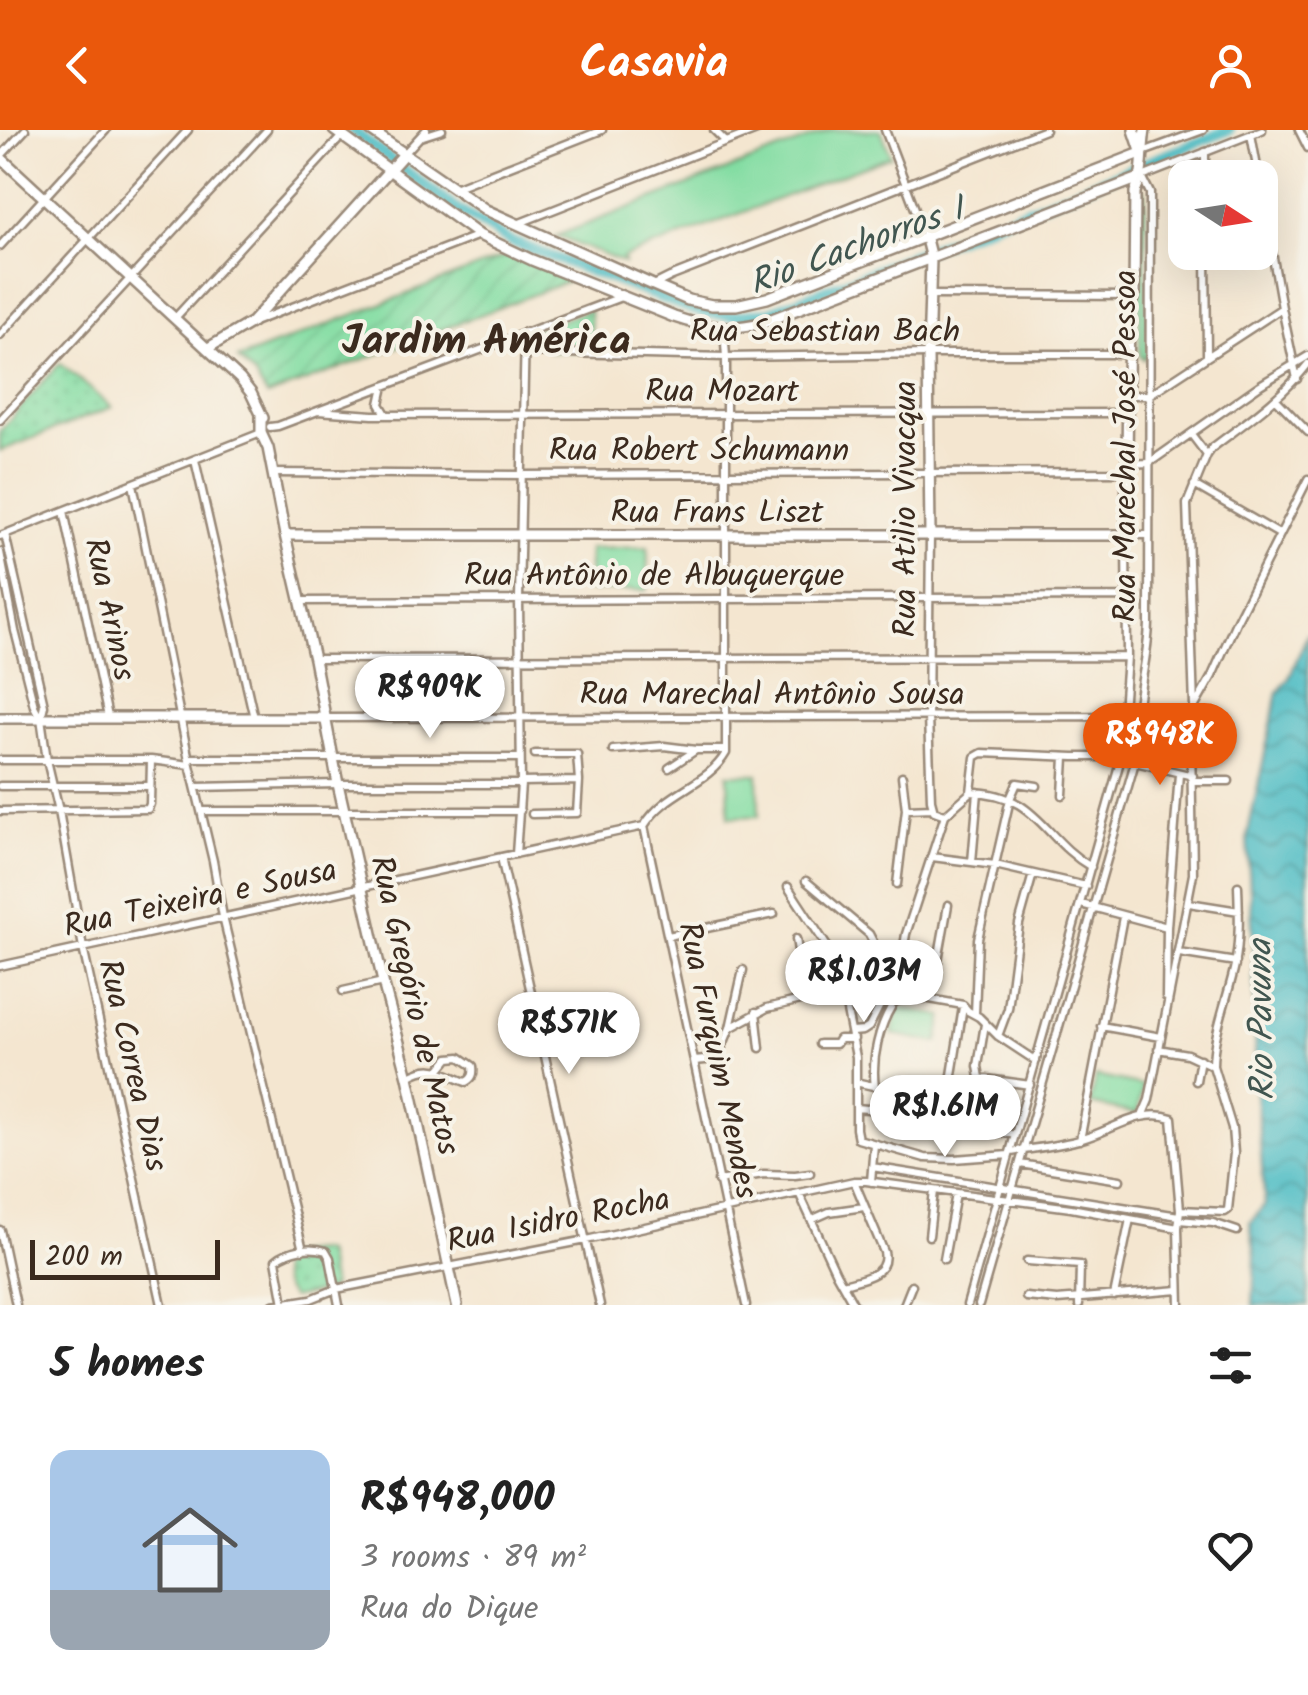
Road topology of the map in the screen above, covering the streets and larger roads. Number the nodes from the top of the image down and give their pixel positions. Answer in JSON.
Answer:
{"nodes":[{"id":1,"x":24,"y":130,"type":"edge"},
{"id":2,"x":106,"y":130,"type":"edge"},
{"id":3,"x":188,"y":130,"type":"edge"},
{"id":4,"x":267,"y":130,"type":"edge"},
{"id":5,"x":370,"y":130,"type":"edge"},
{"id":6,"x":426,"y":130,"type":"edge"},
{"id":7,"x":442,"y":130,"type":"edge"},
{"id":8,"x":602,"y":130,"type":"edge"},
{"id":9,"x":714,"y":130,"type":"edge"},
{"id":10,"x":757,"y":130,"type":"edge"},
{"id":11,"x":885,"y":130,"type":"edge"},
{"id":12,"x":1045,"y":130,"type":"edge"},
{"id":13,"x":1134,"y":130,"type":"edge"},
{"id":14,"x":1145,"y":130,"type":"edge"},
{"id":15,"x":1203,"y":130,"type":"edge"},
{"id":16,"x":1262,"y":130,"type":"edge"},
{"id":17,"x":1299,"y":130,"type":"edge"},
{"id":18,"x":338,"y":133,"type":"edge"},
{"id":19,"x":1251,"y":134,"type":"junction"},
{"id":20,"x":419,"y":137,"type":"junction"},
{"id":21,"x":726,"y":142,"type":"junction"},
{"id":22,"x":1308,"y":148,"type":"edge"},
{"id":23,"x":1204,"y":152,"type":"junction"},
{"id":24,"x":0,"y":157,"type":"edge"},
{"id":25,"x":1204,"y":160,"type":"edge"},
{"id":26,"x":1255,"y":160,"type":"edge"},
{"id":27,"x":396,"y":162,"type":"junction"},
{"id":28,"x":1142,"y":165,"type":"junction"},
{"id":29,"x":906,"y":185,"type":"junction"},
{"id":30,"x":454,"y":188,"type":"junction"},
{"id":31,"x":44,"y":198,"type":"junction"},
{"id":32,"x":463,"y":224,"type":"junction"},
{"id":33,"x":516,"y":225,"type":"junction"},
{"id":34,"x":478,"y":235,"type":"junction"},
{"id":35,"x":926,"y":237,"type":"junction"},
{"id":36,"x":88,"y":238,"type":"junction"},
{"id":37,"x":460,"y":242,"type":"junction"},
{"id":38,"x":0,"y":246,"type":"edge"},
{"id":39,"x":931,"y":256,"type":"junction"},
{"id":40,"x":1206,"y":270,"type":"edge"},
{"id":41,"x":1275,"y":270,"type":"edge"},
{"id":42,"x":131,"y":277,"type":"junction"},
{"id":43,"x":653,"y":286,"type":"junction"},
{"id":44,"x":632,"y":291,"type":"junction"},
{"id":45,"x":928,"y":295,"type":"junction"},
{"id":46,"x":1134,"y":296,"type":"junction"},
{"id":47,"x":1282,"y":308,"type":"junction"},
{"id":48,"x":175,"y":318,"type":"junction"},
{"id":49,"x":252,"y":322,"type":"junction"},
{"id":50,"x":724,"y":329,"type":"junction"},
{"id":51,"x":524,"y":332,"type":"junction"},
{"id":52,"x":0,"y":334,"type":"edge"},
{"id":53,"x":208,"y":348,"type":"junction"},
{"id":54,"x":524,"y":352,"type":"junction"},
{"id":55,"x":928,"y":354,"type":"junction"},
{"id":56,"x":1127,"y":354,"type":"junction"},
{"id":57,"x":1207,"y":355,"type":"junction"},
{"id":58,"x":1308,"y":356,"type":"edge"},
{"id":59,"x":726,"y":357,"type":"junction"},
{"id":60,"x":1293,"y":363,"type":"junction"},
{"id":61,"x":1308,"y":364,"type":"edge"},
{"id":62,"x":1297,"y":378,"type":"junction"},
{"id":63,"x":384,"y":386,"type":"junction"},
{"id":64,"x":1148,"y":394,"type":"junction"},
{"id":65,"x":1127,"y":395,"type":"junction"},
{"id":66,"x":1276,"y":399,"type":"junction"},
{"id":67,"x":318,"y":411,"type":"junction"},
{"id":68,"x":1126,"y":413,"type":"junction"},
{"id":69,"x":521,"y":414,"type":"junction"},
{"id":70,"x":929,"y":414,"type":"junction"},
{"id":71,"x":387,"y":415,"type":"junction"},
{"id":72,"x":726,"y":415,"type":"junction"},
{"id":73,"x":0,"y":420,"type":"edge"},
{"id":74,"x":268,"y":430,"type":"junction"},
{"id":75,"x":1308,"y":432,"type":"edge"},
{"id":76,"x":1191,"y":434,"type":"junction"},
{"id":77,"x":1206,"y":455,"type":"junction"},
{"id":78,"x":195,"y":460,"type":"junction"},
{"id":79,"x":1149,"y":463,"type":"junction"},
{"id":80,"x":1126,"y":468,"type":"junction"},
{"id":81,"x":930,"y":472,"type":"junction"},
{"id":82,"x":272,"y":473,"type":"junction"},
{"id":83,"x":725,"y":474,"type":"junction"},
{"id":84,"x":521,"y":475,"type":"junction"},
{"id":85,"x":1308,"y":478,"type":"edge"},
{"id":86,"x":133,"y":484,"type":"junction"},
{"id":87,"x":1194,"y":485,"type":"junction"},
{"id":88,"x":64,"y":511,"type":"junction"},
{"id":89,"x":1148,"y":534,"type":"junction"},
{"id":90,"x":1279,"y":534,"type":"junction"},
{"id":91,"x":2,"y":535,"type":"edge"},
{"id":92,"x":930,"y":535,"type":"junction"},
{"id":93,"x":1126,"y":535,"type":"junction"},
{"id":94,"x":285,"y":536,"type":"junction"},
{"id":95,"x":521,"y":536,"type":"junction"},
{"id":96,"x":726,"y":536,"type":"junction"},
{"id":97,"x":0,"y":552,"type":"edge"},
{"id":98,"x":1126,"y":597,"type":"junction"},
{"id":99,"x":726,"y":598,"type":"junction"},
{"id":100,"x":930,"y":598,"type":"junction"},
{"id":101,"x":518,"y":599,"type":"junction"},
{"id":102,"x":301,"y":601,"type":"junction"},
{"id":103,"x":26,"y":629,"type":"junction"},
{"id":104,"x":15,"y":631,"type":"junction"},
{"id":105,"x":929,"y":656,"type":"junction"},
{"id":106,"x":1128,"y":657,"type":"junction"},
{"id":107,"x":519,"y":658,"type":"junction"},
{"id":108,"x":727,"y":658,"type":"junction"},
{"id":109,"x":314,"y":659,"type":"junction"},
{"id":110,"x":1194,"y":707,"type":"junction"},
{"id":111,"x":1124,"y":716,"type":"junction"},
{"id":112,"x":108,"y":717,"type":"junction"},
{"id":113,"x":0,"y":718,"type":"edge"},
{"id":114,"x":41,"y":718,"type":"junction"},
{"id":115,"x":180,"y":718,"type":"junction"},
{"id":116,"x":254,"y":718,"type":"junction"},
{"id":117,"x":325,"y":718,"type":"junction"},
{"id":118,"x":727,"y":718,"type":"junction"},
{"id":119,"x":928,"y":718,"type":"junction"},
{"id":120,"x":519,"y":719,"type":"junction"},
{"id":121,"x":613,"y":750,"type":"dead end"},
{"id":122,"x":696,"y":750,"type":"junction"},
{"id":123,"x":726,"y":750,"type":"junction"},
{"id":124,"x":535,"y":754,"type":"dead end"},
{"id":125,"x":1121,"y":756,"type":"junction"},
{"id":126,"x":1065,"y":757,"type":"junction"},
{"id":127,"x":520,"y":758,"type":"junction"},
{"id":128,"x":334,"y":759,"type":"junction"},
{"id":129,"x":0,"y":760,"type":"edge"},
{"id":130,"x":47,"y":760,"type":"junction"},
{"id":131,"x":150,"y":760,"type":"junction"},
{"id":132,"x":189,"y":762,"type":"junction"},
{"id":133,"x":1135,"y":762,"type":"junction"},
{"id":134,"x":669,"y":768,"type":"dead end"},
{"id":135,"x":1180,"y":774,"type":"junction"},
{"id":136,"x":902,"y":776,"type":"dead end"},
{"id":137,"x":1193,"y":778,"type":"junction"},
{"id":138,"x":578,"y":781,"type":"junction"},
{"id":139,"x":1229,"y":781,"type":"dead end"},
{"id":140,"x":521,"y":783,"type":"junction"},
{"id":141,"x":338,"y":784,"type":"junction"},
{"id":142,"x":0,"y":786,"type":"edge"},
{"id":143,"x":53,"y":786,"type":"junction"},
{"id":144,"x":150,"y":786,"type":"junction"},
{"id":145,"x":1037,"y":786,"type":"dead end"},
{"id":146,"x":196,"y":787,"type":"junction"},
{"id":147,"x":974,"y":792,"type":"junction"},
{"id":148,"x":1063,"y":795,"type":"dead end"},
{"id":149,"x":1010,"y":799,"type":"junction"},
{"id":150,"x":906,"y":808,"type":"junction"},
{"id":151,"x":932,"y":808,"type":"junction"},
{"id":152,"x":0,"y":810,"type":"edge"},
{"id":153,"x":202,"y":810,"type":"junction"},
{"id":154,"x":344,"y":810,"type":"junction"},
{"id":155,"x":59,"y":811,"type":"junction"},
{"id":156,"x":520,"y":811,"type":"junction"},
{"id":157,"x":532,"y":814,"type":"dead end"},
{"id":158,"x":945,"y":815,"type":"junction"},
{"id":159,"x":644,"y":826,"type":"junction"},
{"id":160,"x":516,"y":854,"type":"junction"},
{"id":161,"x":501,"y":857,"type":"junction"},
{"id":162,"x":932,"y":857,"type":"junction"},
{"id":163,"x":972,"y":862,"type":"junction"},
{"id":164,"x":995,"y":864,"type":"junction"},
{"id":165,"x":1091,"y":868,"type":"junction"},
{"id":166,"x":1033,"y":874,"type":"junction"},
{"id":167,"x":806,"y":881,"type":"dead end"},
{"id":168,"x":898,"y":884,"type":"dead end"},
{"id":169,"x":362,"y":886,"type":"junction"},
{"id":170,"x":1086,"y":886,"type":"junction"},
{"id":171,"x":1238,"y":886,"type":"dead end"},
{"id":172,"x":788,"y":887,"type":"dead end"},
{"id":173,"x":1189,"y":903,"type":"junction"},
{"id":174,"x":1081,"y":904,"type":"junction"},
{"id":175,"x":948,"y":905,"type":"dead end"},
{"id":176,"x":1094,"y":907,"type":"junction"},
{"id":177,"x":1239,"y":911,"type":"junction"},
{"id":178,"x":774,"y":914,"type":"dead end"},
{"id":179,"x":1122,"y":916,"type":"junction"},
{"id":180,"x":223,"y":917,"type":"junction"},
{"id":181,"x":1168,"y":927,"type":"junction"},
{"id":182,"x":668,"y":936,"type":"junction"},
{"id":183,"x":796,"y":940,"type":"dead end"},
{"id":184,"x":1166,"y":946,"type":"junction"},
{"id":185,"x":82,"y":948,"type":"junction"},
{"id":186,"x":1179,"y":951,"type":"junction"},
{"id":187,"x":1236,"y":962,"type":"junction"},
{"id":188,"x":0,"y":966,"type":"edge"},
{"id":189,"x":743,"y":970,"type":"dead end"},
{"id":190,"x":888,"y":970,"type":"junction"},
{"id":191,"x":840,"y":975,"type":"junction"},
{"id":192,"x":892,"y":980,"type":"junction"},
{"id":193,"x":383,"y":982,"type":"junction"},
{"id":194,"x":909,"y":989,"type":"junction"},
{"id":195,"x":844,"y":990,"type":"junction"},
{"id":196,"x":342,"y":991,"type":"dead end"},
{"id":197,"x":806,"y":1000,"type":"junction"},
{"id":198,"x":1167,"y":1000,"type":"junction"},
{"id":199,"x":963,"y":1006,"type":"junction"},
{"id":200,"x":756,"y":1012,"type":"junction"},
{"id":201,"x":974,"y":1014,"type":"junction"},
{"id":202,"x":985,"y":1023,"type":"junction"},
{"id":203,"x":1101,"y":1026,"type":"junction"},
{"id":204,"x":730,"y":1028,"type":"junction"},
{"id":205,"x":866,"y":1030,"type":"junction"},
{"id":206,"x":880,"y":1033,"type":"junction"},
{"id":207,"x":853,"y":1035,"type":"junction"},
{"id":208,"x":998,"y":1036,"type":"junction"},
{"id":209,"x":1161,"y":1037,"type":"junction"},
{"id":210,"x":819,"y":1044,"type":"dead end"},
{"id":211,"x":760,"y":1048,"type":"dead end"},
{"id":212,"x":1158,"y":1048,"type":"junction"},
{"id":213,"x":1200,"y":1059,"type":"junction"},
{"id":214,"x":694,"y":1061,"type":"junction"},
{"id":215,"x":1036,"y":1061,"type":"junction"},
{"id":216,"x":1212,"y":1066,"type":"junction"},
{"id":217,"x":440,"y":1069,"type":"junction"},
{"id":218,"x":408,"y":1077,"type":"junction"},
{"id":219,"x":856,"y":1082,"type":"junction"},
{"id":220,"x":1196,"y":1082,"type":"dead end"},
{"id":221,"x":1030,"y":1084,"type":"junction"},
{"id":222,"x":875,"y":1086,"type":"junction"},
{"id":223,"x":856,"y":1108,"type":"junction"},
{"id":224,"x":943,"y":1108,"type":"junction"},
{"id":225,"x":926,"y":1114,"type":"dead end"},
{"id":226,"x":1143,"y":1114,"type":"junction"},
{"id":227,"x":1015,"y":1134,"type":"junction"},
{"id":228,"x":1080,"y":1140,"type":"junction"},
{"id":229,"x":870,"y":1143,"type":"junction"},
{"id":230,"x":1024,"y":1150,"type":"junction"},
{"id":231,"x":1010,"y":1153,"type":"junction"},
{"id":232,"x":1020,"y":1164,"type":"junction"},
{"id":233,"x":872,"y":1167,"type":"junction"},
{"id":234,"x":810,"y":1172,"type":"dead end"},
{"id":235,"x":1120,"y":1180,"type":"dead end"},
{"id":236,"x":718,"y":1181,"type":"junction"},
{"id":237,"x":854,"y":1181,"type":"junction"},
{"id":238,"x":871,"y":1182,"type":"junction"},
{"id":239,"x":1000,"y":1187,"type":"junction"},
{"id":240,"x":934,"y":1190,"type":"junction"},
{"id":241,"x":1013,"y":1190,"type":"junction"},
{"id":242,"x":798,"y":1193,"type":"junction"},
{"id":243,"x":956,"y":1194,"type":"junction"},
{"id":244,"x":997,"y":1200,"type":"junction"},
{"id":245,"x":1010,"y":1201,"type":"junction"},
{"id":246,"x":864,"y":1207,"type":"junction"},
{"id":247,"x":724,"y":1210,"type":"junction"},
{"id":248,"x":1179,"y":1219,"type":"junction"},
{"id":249,"x":812,"y":1220,"type":"junction"},
{"id":250,"x":1130,"y":1220,"type":"junction"},
{"id":251,"x":0,"y":1230,"type":"edge"},
{"id":252,"x":1236,"y":1231,"type":"dead end"},
{"id":253,"x":929,"y":1236,"type":"dead end"},
{"id":254,"x":586,"y":1240,"type":"junction"},
{"id":255,"x":303,"y":1250,"type":"junction"},
{"id":256,"x":944,"y":1259,"type":"dead end"},
{"id":257,"x":1027,"y":1261,"type":"dead end"},
{"id":258,"x":450,"y":1266,"type":"junction"},
{"id":259,"x":844,"y":1284,"type":"junction"},
{"id":260,"x":912,"y":1285,"type":"dead end"},
{"id":261,"x":336,"y":1290,"type":"junction"},
{"id":262,"x":1179,"y":1290,"type":"junction"},
{"id":263,"x":1118,"y":1296,"type":"junction"},
{"id":264,"x":1026,"y":1297,"type":"dead end"},
{"id":265,"x":1080,"y":1301,"type":"edge"},
{"id":266,"x":312,"y":1302,"type":"edge"},
{"id":267,"x":1103,"y":1302,"type":"edge"},
{"id":268,"x":284,"y":1304,"type":"edge"},
{"id":269,"x":16,"y":1305,"type":"edge"},
{"id":270,"x":162,"y":1305,"type":"edge"},
{"id":271,"x":273,"y":1305,"type":"edge"},
{"id":272,"x":339,"y":1305,"type":"edge"},
{"id":273,"x":457,"y":1305,"type":"edge"},
{"id":274,"x":600,"y":1305,"type":"edge"},
{"id":275,"x":746,"y":1305,"type":"edge"},
{"id":276,"x":854,"y":1305,"type":"edge"},
{"id":277,"x":904,"y":1305,"type":"edge"},
{"id":278,"x":967,"y":1305,"type":"edge"},
{"id":279,"x":980,"y":1305,"type":"edge"},
{"id":280,"x":1123,"y":1305,"type":"edge"},
{"id":281,"x":1180,"y":1305,"type":"edge"}],
"edges":[{"from":1,"to":24,"type":"street"},
{"from":2,"to":31,"type":"street"},
{"from":3,"to":36,"type":"street"},
{"from":4,"to":42,"type":"street"},
{"from":5,"to":27,"type":"street"},
{"from":6,"to":20,"type":"street"},
{"from":7,"to":20,"type":"street"},
{"from":8,"to":30,"type":"street"},
{"from":9,"to":21,"type":"street"},
{"from":10,"to":21,"type":"street"},
{"from":11,"to":29,"type":"street"},
{"from":12,"to":29,"type":"street"},
{"from":13,"to":28,"type":"street","name":"Rua Marechal José Pessoa"},
{"from":14,"to":28,"type":"street","name":"Rua Marechal José Pessoa"},
{"from":15,"to":28,"type":"street"},
{"from":16,"to":19,"type":"street"},
{"from":17,"to":22,"type":"street"},
{"from":18,"to":27,"type":"street"},
{"from":18,"to":48,"type":"street"},
{"from":19,"to":23,"type":"street"},
{"from":19,"to":26,"type":"street"},
{"from":20,"to":27,"type":"street"},
{"from":21,"to":33,"type":"street"},
{"from":23,"to":25,"type":"street"},
{"from":23,"to":28,"type":"street"},
{"from":24,"to":31,"type":"street"},
{"from":27,"to":30,"type":"street"},
{"from":27,"to":32,"type":"street"},
{"from":27,"to":49,"type":"street"},
{"from":28,"to":35,"type":"street"},
{"from":28,"to":39,"type":"street"},
{"from":28,"to":46,"type":"street","name":"Rua Marechal José Pessoa"},
{"from":28,"to":64,"type":"street","name":"Rua Marechal José Pessoa"},
{"from":29,"to":35,"type":"street"},
{"from":29,"to":43,"type":"street"},
{"from":30,"to":33,"type":"street"},
{"from":31,"to":36,"type":"street"},
{"from":31,"to":38,"type":"street"},
{"from":32,"to":34,"type":"street"},
{"from":32,"to":37,"type":"street"},
{"from":33,"to":44,"type":"street"},
{"from":34,"to":37,"type":"street"},
{"from":34,"to":44,"type":"street"},
{"from":35,"to":39,"type":"street","name":"Rua Atilio Vivacqua"},
{"from":35,"to":43,"type":"street"},
{"from":36,"to":42,"type":"street"},
{"from":36,"to":52,"type":"street"},
{"from":37,"to":49,"type":"street"},
{"from":39,"to":45,"type":"street","name":"Rua Atilio Vivacqua"},
{"from":39,"to":50,"type":"street"},
{"from":40,"to":57,"type":"street"},
{"from":41,"to":47,"type":"street"},
{"from":42,"to":48,"type":"street"},
{"from":42,"to":73,"type":"street"},
{"from":43,"to":44,"type":"street"},
{"from":44,"to":50,"type":"street"},
{"from":44,"to":51,"type":"street"},
{"from":45,"to":46,"type":"street"},
{"from":45,"to":55,"type":"street","name":"Rua Atilio Vivacqua"},
{"from":46,"to":56,"type":"street","name":"Rua Marechal José Pessoa"},
{"from":47,"to":57,"type":"street"},
{"from":47,"to":60,"type":"street"},
{"from":48,"to":53,"type":"street"},
{"from":49,"to":53,"type":"street"},
{"from":50,"to":59,"type":"street"},
{"from":51,"to":54,"type":"street"},
{"from":51,"to":63,"type":"street"},
{"from":53,"to":74,"type":"street","name":"Rua Gregório de Matos"},
{"from":54,"to":59,"type":"street","name":"Rua Sebastian Bach"},
{"from":54,"to":69,"type":"street"},
{"from":55,"to":56,"type":"street","name":"Rua Sebastian Bach"},
{"from":55,"to":59,"type":"street","name":"Rua Sebastian Bach"},
{"from":55,"to":70,"type":"street","name":"Rua Atilio Vivacqua"},
{"from":56,"to":65,"type":"street","name":"Rua Marechal José Pessoa"},
{"from":57,"to":64,"type":"street"},
{"from":58,"to":60,"type":"street"},
{"from":59,"to":72,"type":"street"},
{"from":60,"to":62,"type":"street"},
{"from":60,"to":76,"type":"street"},
{"from":61,"to":62,"type":"street"},
{"from":62,"to":66,"type":"street"},
{"from":63,"to":67,"type":"street"},
{"from":63,"to":71,"type":"street"},
{"from":64,"to":65,"type":"street"},
{"from":64,"to":79,"type":"street","name":"Rua Marechal José Pessoa"},
{"from":65,"to":68,"type":"street","name":"Rua Marechal José Pessoa"},
{"from":66,"to":75,"type":"street"},
{"from":66,"to":77,"type":"street"},
{"from":67,"to":71,"type":"street","name":"Rua Mozart"},
{"from":67,"to":74,"type":"street"},
{"from":68,"to":70,"type":"street","name":"Rua Mozart"},
{"from":68,"to":80,"type":"street","name":"Rua Marechal José Pessoa"},
{"from":69,"to":71,"type":"street","name":"Rua Mozart"},
{"from":69,"to":72,"type":"street","name":"Rua Mozart"},
{"from":69,"to":84,"type":"street"},
{"from":70,"to":72,"type":"street","name":"Rua Mozart"},
{"from":70,"to":81,"type":"street","name":"Rua Atilio Vivacqua"},
{"from":72,"to":83,"type":"street"},
{"from":74,"to":78,"type":"street"},
{"from":74,"to":82,"type":"street","name":"Rua Gregório de Matos"},
{"from":76,"to":77,"type":"street"},
{"from":76,"to":79,"type":"street"},
{"from":77,"to":87,"type":"street"},
{"from":78,"to":86,"type":"street"},
{"from":78,"to":116,"type":"street"},
{"from":79,"to":80,"type":"street","name":"Rua Robert Schumann"},
{"from":79,"to":89,"type":"street","name":"Rua Marechal José Pessoa"},
{"from":80,"to":81,"type":"street","name":"Rua Robert Schumann"},
{"from":80,"to":93,"type":"street","name":"Rua Marechal José Pessoa"},
{"from":81,"to":83,"type":"street","name":"Rua Robert Schumann"},
{"from":81,"to":92,"type":"street","name":"Rua Atilio Vivacqua"},
{"from":82,"to":84,"type":"street","name":"Rua Robert Schumann"},
{"from":82,"to":94,"type":"street","name":"Rua Gregório de Matos"},
{"from":83,"to":84,"type":"street","name":"Rua Robert Schumann"},
{"from":83,"to":96,"type":"street"},
{"from":84,"to":95,"type":"street"},
{"from":85,"to":90,"type":"street"},
{"from":86,"to":88,"type":"street"},
{"from":86,"to":115,"type":"street"},
{"from":87,"to":90,"type":"street"},
{"from":87,"to":110,"type":"street"},
{"from":88,"to":91,"type":"street"},
{"from":88,"to":112,"type":"street","name":"Rua Arinos"},
{"from":89,"to":93,"type":"street","name":"Rua Frans Liszt"},
{"from":89,"to":133,"type":"street","name":"Rua Marechal José Pessoa"},
{"from":90,"to":110,"type":"street"},
{"from":91,"to":103,"type":"street"},
{"from":92,"to":93,"type":"street","name":"Rua Frans Liszt"},
{"from":92,"to":96,"type":"street","name":"Rua Frans Liszt"},
{"from":92,"to":100,"type":"street","name":"Rua Atilio Vivacqua"},
{"from":93,"to":98,"type":"street","name":"Rua Marechal José Pessoa"},
{"from":94,"to":95,"type":"street","name":"Rua Frans Liszt"},
{"from":94,"to":102,"type":"street","name":"Rua Gregório de Matos"},
{"from":95,"to":96,"type":"street","name":"Rua Frans Liszt"},
{"from":95,"to":101,"type":"street"},
{"from":96,"to":99,"type":"street"},
{"from":97,"to":104,"type":"street"},
{"from":98,"to":100,"type":"street","name":"Rua Antônio de Albuquerque"},
{"from":98,"to":106,"type":"street","name":"Rua Marechal José Pessoa"},
{"from":99,"to":100,"type":"street","name":"Rua Antônio de Albuquerque"},
{"from":99,"to":101,"type":"street","name":"Rua Antônio de Albuquerque"},
{"from":99,"to":108,"type":"street"},
{"from":100,"to":105,"type":"street","name":"Rua Atilio Vivacqua"},
{"from":101,"to":102,"type":"street","name":"Rua Antônio de Albuquerque"},
{"from":101,"to":107,"type":"street"},
{"from":102,"to":109,"type":"street","name":"Rua Gregório de Matos"},
{"from":103,"to":104,"type":"street"},
{"from":103,"to":114,"type":"street"},
{"from":104,"to":114,"type":"street"},
{"from":105,"to":106,"type":"street"},
{"from":105,"to":108,"type":"street"},
{"from":105,"to":119,"type":"street","name":"Rua Atilio Vivacqua"},
{"from":106,"to":111,"type":"street","name":"Rua Marechal José Pessoa"},
{"from":107,"to":108,"type":"street"},
{"from":107,"to":109,"type":"street"},
{"from":107,"to":120,"type":"street"},
{"from":108,"to":118,"type":"street"},
{"from":109,"to":117,"type":"street","name":"Rua Gregório de Matos"},
{"from":110,"to":137,"type":"street"},
{"from":111,"to":119,"type":"street","name":"Rua Marechal Antônio Sousa"},
{"from":111,"to":125,"type":"street","name":"Rua Marechal José Pessoa"},
{"from":112,"to":114,"type":"street","name":"Rua Marechal Antônio Sousa"},
{"from":112,"to":115,"type":"street","name":"Rua Marechal Antônio Sousa"},
{"from":113,"to":114,"type":"street","name":"Rua Marechal Antônio Sousa"},
{"from":114,"to":130,"type":"street","name":"Rua Correa Dias"},
{"from":115,"to":116,"type":"street","name":"Rua Marechal Antônio Sousa"},
{"from":115,"to":132,"type":"street"},
{"from":116,"to":117,"type":"street","name":"Rua Marechal Antônio Sousa"},
{"from":117,"to":120,"type":"street","name":"Rua Marechal Antônio Sousa"},
{"from":117,"to":128,"type":"street","name":"Rua Gregório de Matos"},
{"from":118,"to":119,"type":"street","name":"Rua Marechal Antônio Sousa"},
{"from":118,"to":120,"type":"street","name":"Rua Marechal Antônio Sousa"},
{"from":118,"to":123,"type":"street"},
{"from":119,"to":151,"type":"street","name":"Rua Atilio Vivacqua"},
{"from":120,"to":127,"type":"street"},
{"from":121,"to":122,"type":"street"},
{"from":122,"to":123,"type":"street"},
{"from":122,"to":134,"type":"street"},
{"from":123,"to":159,"type":"street"},
{"from":124,"to":138,"type":"street"},
{"from":125,"to":126,"type":"street"},
{"from":125,"to":133,"type":"street"},
{"from":125,"to":165,"type":"street","name":"Rua Marechal José Pessoa"},
{"from":126,"to":147,"type":"street"},
{"from":126,"to":148,"type":"street"},
{"from":127,"to":128,"type":"street"},
{"from":127,"to":140,"type":"street"},
{"from":128,"to":132,"type":"street"},
{"from":128,"to":141,"type":"street","name":"Rua Gregório de Matos"},
{"from":129,"to":130,"type":"street"},
{"from":130,"to":131,"type":"street"},
{"from":130,"to":143,"type":"street","name":"Rua Correa Dias"},
{"from":131,"to":132,"type":"street"},
{"from":131,"to":144,"type":"street"},
{"from":132,"to":146,"type":"street"},
{"from":133,"to":135,"type":"street"},
{"from":133,"to":176,"type":"street","name":"Rua Marechal José Pessoa"},
{"from":135,"to":137,"type":"street"},
{"from":135,"to":181,"type":"street"},
{"from":136,"to":150,"type":"street"},
{"from":137,"to":139,"type":"street"},
{"from":137,"to":173,"type":"street"},
{"from":138,"to":140,"type":"street"},
{"from":138,"to":157,"type":"street"},
{"from":140,"to":141,"type":"street"},
{"from":140,"to":156,"type":"street"},
{"from":141,"to":146,"type":"street"},
{"from":141,"to":154,"type":"street","name":"Rua Gregório de Matos"},
{"from":142,"to":143,"type":"street"},
{"from":143,"to":144,"type":"street"},
{"from":143,"to":155,"type":"street","name":"Rua Correa Dias"},
{"from":144,"to":155,"type":"street"},
{"from":145,"to":149,"type":"street"},
{"from":146,"to":153,"type":"street"},
{"from":147,"to":149,"type":"street"},
{"from":147,"to":158,"type":"street"},
{"from":147,"to":163,"type":"street"},
{"from":149,"to":164,"type":"street"},
{"from":149,"to":165,"type":"street"},
{"from":150,"to":151,"type":"street"},
{"from":150,"to":168,"type":"street"},
{"from":151,"to":158,"type":"street"},
{"from":152,"to":155,"type":"street"},
{"from":153,"to":154,"type":"street"},
{"from":153,"to":180,"type":"street"},
{"from":154,"to":156,"type":"street"},
{"from":154,"to":169,"type":"street","name":"Rua Gregório de Matos"},
{"from":155,"to":185,"type":"street","name":"Rua Correa Dias"},
{"from":156,"to":160,"type":"street"},
{"from":158,"to":162,"type":"street"},
{"from":159,"to":160,"type":"street","name":"Rua Teixeira e Sousa"},
{"from":159,"to":182,"type":"street","name":"Rua Furquim Mendes"},
{"from":160,"to":161,"type":"street","name":"Rua Teixeira e Sousa"},
{"from":161,"to":169,"type":"street","name":"Rua Teixeira e Sousa"},
{"from":161,"to":254,"type":"street"},
{"from":162,"to":163,"type":"street"},
{"from":162,"to":194,"type":"street"},
{"from":163,"to":164,"type":"street"},
{"from":164,"to":166,"type":"street"},
{"from":164,"to":201,"type":"street"},
{"from":165,"to":170,"type":"street","name":"Rua Marechal José Pessoa"},
{"from":166,"to":170,"type":"street"},
{"from":166,"to":208,"type":"street"},
{"from":167,"to":190,"type":"street"},
{"from":169,"to":180,"type":"street","name":"Rua Teixeira e Sousa"},
{"from":169,"to":193,"type":"street","name":"Rua Gregório de Matos"},
{"from":170,"to":174,"type":"street","name":"Rua Marechal José Pessoa"},
{"from":171,"to":177,"type":"street"},
{"from":172,"to":191,"type":"street"},
{"from":173,"to":177,"type":"street"},
{"from":173,"to":186,"type":"street"},
{"from":174,"to":176,"type":"street"},
{"from":174,"to":215,"type":"street","name":"Rua Marechal José Pessoa"},
{"from":175,"to":194,"type":"street"},
{"from":176,"to":179,"type":"street"},
{"from":176,"to":230,"type":"street","name":"Rua Marechal José Pessoa"},
{"from":177,"to":187,"type":"street"},
{"from":178,"to":182,"type":"street"},
{"from":179,"to":181,"type":"street"},
{"from":179,"to":203,"type":"street"},
{"from":180,"to":185,"type":"street","name":"Rua Teixeira e Sousa"},
{"from":180,"to":255,"type":"street"},
{"from":181,"to":184,"type":"street"},
{"from":182,"to":214,"type":"street","name":"Rua Furquim Mendes"},
{"from":183,"to":197,"type":"street"},
{"from":184,"to":186,"type":"street"},
{"from":184,"to":198,"type":"street"},
{"from":185,"to":188,"type":"street","name":"Rua Teixeira e Sousa"},
{"from":185,"to":270,"type":"street","name":"Rua Correa Dias"},
{"from":186,"to":187,"type":"street"},
{"from":186,"to":198,"type":"street"},
{"from":187,"to":216,"type":"street"},
{"from":189,"to":204,"type":"street"},
{"from":190,"to":191,"type":"street"},
{"from":190,"to":192,"type":"street"},
{"from":191,"to":195,"type":"street"},
{"from":192,"to":194,"type":"street"},
{"from":192,"to":205,"type":"street"},
{"from":193,"to":196,"type":"street"},
{"from":193,"to":218,"type":"street","name":"Rua Gregório de Matos"},
{"from":194,"to":199,"type":"street"},
{"from":194,"to":206,"type":"street"},
{"from":195,"to":197,"type":"street"},
{"from":195,"to":207,"type":"street"},
{"from":197,"to":200,"type":"street"},
{"from":198,"to":209,"type":"street"},
{"from":199,"to":201,"type":"street"},
{"from":199,"to":224,"type":"street"},
{"from":200,"to":204,"type":"street"},
{"from":200,"to":211,"type":"street"},
{"from":201,"to":202,"type":"street"},
{"from":202,"to":208,"type":"street"},
{"from":202,"to":221,"type":"street"},
{"from":203,"to":209,"type":"street"},
{"from":203,"to":228,"type":"street"},
{"from":204,"to":214,"type":"street"},
{"from":205,"to":206,"type":"street"},
{"from":205,"to":207,"type":"street"},
{"from":206,"to":222,"type":"street"},
{"from":207,"to":210,"type":"street"},
{"from":207,"to":219,"type":"street"},
{"from":208,"to":215,"type":"street"},
{"from":209,"to":212,"type":"street"},
{"from":212,"to":213,"type":"street"},
{"from":212,"to":226,"type":"street"},
{"from":213,"to":216,"type":"street"},
{"from":213,"to":220,"type":"street"},
{"from":214,"to":236,"type":"street","name":"Rua Furquim Mendes"},
{"from":215,"to":221,"type":"street","name":"Rua Marechal José Pessoa"},
{"from":216,"to":248,"type":"street"},
{"from":217,"to":217,"type":"street"},
{"from":217,"to":218,"type":"street"},
{"from":218,"to":258,"type":"street","name":"Rua Gregório de Matos"},
{"from":219,"to":222,"type":"street"},
{"from":219,"to":223,"type":"street"},
{"from":221,"to":227,"type":"street","name":"Rua Marechal José Pessoa"},
{"from":222,"to":224,"type":"street"},
{"from":223,"to":225,"type":"street"},
{"from":223,"to":229,"type":"street"},
{"from":224,"to":227,"type":"street"},
{"from":226,"to":228,"type":"street"},
{"from":226,"to":248,"type":"street"},
{"from":227,"to":231,"type":"street","name":"Rua Marechal José Pessoa"},
{"from":228,"to":230,"type":"street"},
{"from":229,"to":231,"type":"street"},
{"from":229,"to":233,"type":"street"},
{"from":230,"to":231,"type":"street"},
{"from":230,"to":232,"type":"street","name":"Rua Marechal José Pessoa"},
{"from":231,"to":239,"type":"street","name":"Rua Marechal José Pessoa"},
{"from":232,"to":235,"type":"street"},
{"from":232,"to":241,"type":"street","name":"Rua Marechal José Pessoa"},
{"from":233,"to":238,"type":"street"},
{"from":233,"to":239,"type":"street"},
{"from":234,"to":236,"type":"street"},
{"from":236,"to":247,"type":"street","name":"Rua Furquim Mendes"},
{"from":237,"to":238,"type":"street","name":"Rua Isidro Rocha"},
{"from":237,"to":242,"type":"street","name":"Rua Isidro Rocha"},
{"from":237,"to":246,"type":"street"},
{"from":238,"to":240,"type":"street","name":"Rua Isidro Rocha"},
{"from":239,"to":241,"type":"street"},
{"from":239,"to":244,"type":"street","name":"Rua Marechal José Pessoa"},
{"from":240,"to":243,"type":"street","name":"Rua Isidro Rocha"},
{"from":240,"to":253,"type":"street"},
{"from":241,"to":245,"type":"street","name":"Rua Marechal José Pessoa"},
{"from":241,"to":248,"type":"street"},
{"from":242,"to":247,"type":"street","name":"Rua Isidro Rocha"},
{"from":242,"to":249,"type":"street"},
{"from":243,"to":244,"type":"street","name":"Rua Isidro Rocha"},
{"from":243,"to":256,"type":"street"},
{"from":244,"to":245,"type":"street","name":"Rua Isidro Rocha"},
{"from":244,"to":278,"type":"street","name":"Rua Marechal José Pessoa"},
{"from":245,"to":250,"type":"street","name":"Rua Isidro Rocha"},
{"from":245,"to":279,"type":"street","name":"Rua Marechal José Pessoa"},
{"from":246,"to":249,"type":"street"},
{"from":246,"to":259,"type":"street"},
{"from":247,"to":254,"type":"street","name":"Rua Isidro Rocha"},
{"from":247,"to":275,"type":"street","name":"Rua Furquim Mendes"},
{"from":248,"to":250,"type":"street","name":"Rua Isidro Rocha"},
{"from":248,"to":252,"type":"street"},
{"from":248,"to":262,"type":"street"},
{"from":249,"to":259,"type":"street"},
{"from":250,"to":263,"type":"street"},
{"from":251,"to":269,"type":"street"},
{"from":254,"to":258,"type":"street","name":"Rua Isidro Rocha"},
{"from":254,"to":274,"type":"street"},
{"from":255,"to":261,"type":"street"},
{"from":255,"to":268,"type":"street"},
{"from":257,"to":265,"type":"street"},
{"from":258,"to":261,"type":"street","name":"Rua Isidro Rocha"},
{"from":258,"to":273,"type":"street","name":"Rua Gregório de Matos"},
{"from":259,"to":276,"type":"street"},
{"from":260,"to":277,"type":"street"},
{"from":261,"to":266,"type":"street","name":"Rua Isidro Rocha"},
{"from":261,"to":272,"type":"street"},
{"from":262,"to":263,"type":"street"},
{"from":262,"to":281,"type":"street"},
{"from":263,"to":267,"type":"street"},
{"from":263,"to":280,"type":"street"},
{"from":264,"to":265,"type":"street"},
{"from":265,"to":267,"type":"street"},
{"from":266,"to":268,"type":"street","name":"Rua Isidro Rocha"},
{"from":268,"to":271,"type":"street","name":"Rua Isidro Rocha"}]}
